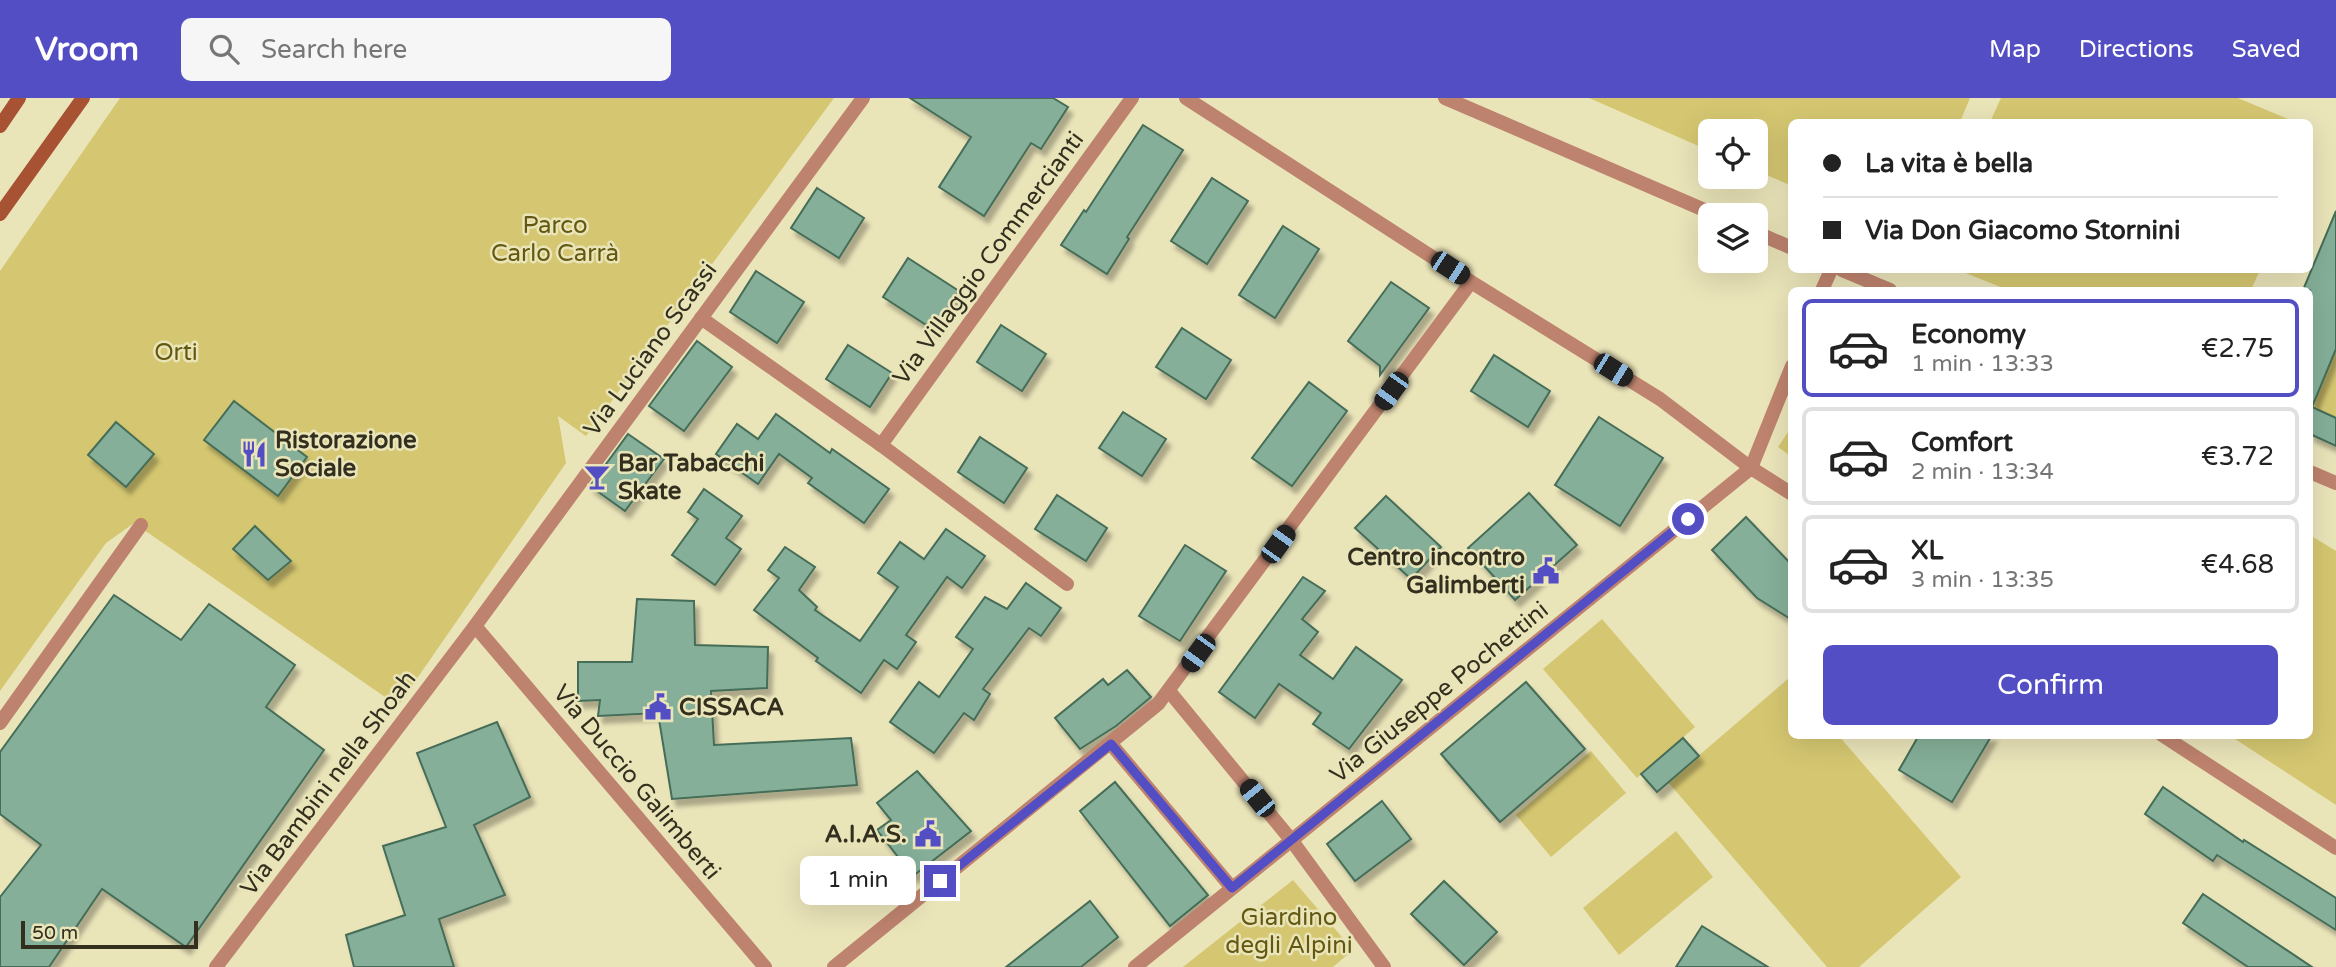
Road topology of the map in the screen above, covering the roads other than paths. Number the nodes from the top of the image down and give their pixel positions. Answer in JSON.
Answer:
{"nodes":[{"id":1,"x":19,"y":98,"type":"edge"},
{"id":2,"x":83,"y":98,"type":"edge"},
{"id":3,"x":863,"y":98,"type":"edge"},
{"id":4,"x":1132,"y":98,"type":"edge"},
{"id":5,"x":1186,"y":98,"type":"edge"},
{"id":6,"x":1445,"y":98,"type":"edge"},
{"id":7,"x":0,"y":126,"type":"edge"},
{"id":8,"x":1698,"y":207,"type":"edge"},
{"id":9,"x":0,"y":214,"type":"edge"},
{"id":10,"x":1768,"y":238,"type":"edge"},
{"id":11,"x":1788,"y":246,"type":"edge"},
{"id":12,"x":1849,"y":273,"type":"edge"},
{"id":13,"x":1471,"y":282,"type":"junction"},
{"id":14,"x":1884,"y":287,"type":"edge"},
{"id":15,"x":701,"y":318,"type":"junction"},
{"id":16,"x":1788,"y":376,"type":"edge"},
{"id":17,"x":881,"y":445,"type":"junction"},
{"id":18,"x":1751,"y":468,"type":"junction"},
{"id":19,"x":2313,"y":473,"type":"edge"},
{"id":20,"x":2336,"y":483,"type":"edge"},
{"id":21,"x":1788,"y":491,"type":"edge"},
{"id":22,"x":141,"y":526,"type":"dead end"},
{"id":23,"x":1067,"y":584,"type":"dead end"},
{"id":24,"x":475,"y":626,"type":"junction"},
{"id":25,"x":1169,"y":691,"type":"junction"},
{"id":26,"x":0,"y":723,"type":"edge"},
{"id":27,"x":2168,"y":739,"type":"edge"},
{"id":28,"x":1111,"y":744,"type":"junction"},
{"id":29,"x":1292,"y":841,"type":"junction"},
{"id":30,"x":2336,"y":848,"type":"edge"},
{"id":31,"x":1232,"y":888,"type":"junction"},
{"id":32,"x":216,"y":967,"type":"edge"},
{"id":33,"x":765,"y":967,"type":"edge"},
{"id":34,"x":834,"y":967,"type":"edge"},
{"id":35,"x":1135,"y":967,"type":"edge"},
{"id":36,"x":1384,"y":967,"type":"edge"}],
"edges":[{"from":1,"to":7,"type":"main road"},
{"from":2,"to":9,"type":"main road"},
{"from":3,"to":15,"type":"street","name":"Via Luciano Scassi"},
{"from":4,"to":17,"type":"street","name":"Via Villaggio Commercianti"},
{"from":5,"to":13,"type":"street"},
{"from":6,"to":8,"type":"street"},
{"from":10,"to":11,"type":"street"},
{"from":12,"to":14,"type":"street"},
{"from":13,"to":18,"type":"street"},
{"from":13,"to":25,"type":"street"},
{"from":15,"to":17,"type":"street"},
{"from":15,"to":24,"type":"street","name":"Via Luciano Scassi"},
{"from":16,"to":18,"type":"street","name":"Via Giuseppe Pochettini"},
{"from":17,"to":23,"type":"street"},
{"from":18,"to":21,"type":"street"},
{"from":18,"to":29,"type":"street","name":"Via Giuseppe Pochettini"},
{"from":19,"to":20,"type":"street"},
{"from":22,"to":26,"type":"street"},
{"from":24,"to":32,"type":"street","name":"Via Bambini nella Shoah"},
{"from":24,"to":33,"type":"street","name":"Via Duccio Galimberti"},
{"from":25,"to":28,"type":"street"},
{"from":25,"to":29,"type":"street"},
{"from":27,"to":30,"type":"street"},
{"from":28,"to":31,"type":"street"},
{"from":28,"to":34,"type":"street"},
{"from":29,"to":31,"type":"street","name":"Via Giuseppe Pochettini"},
{"from":29,"to":36,"type":"street"},
{"from":31,"to":35,"type":"street","name":"Via Giuseppe Pochettini"}]}
